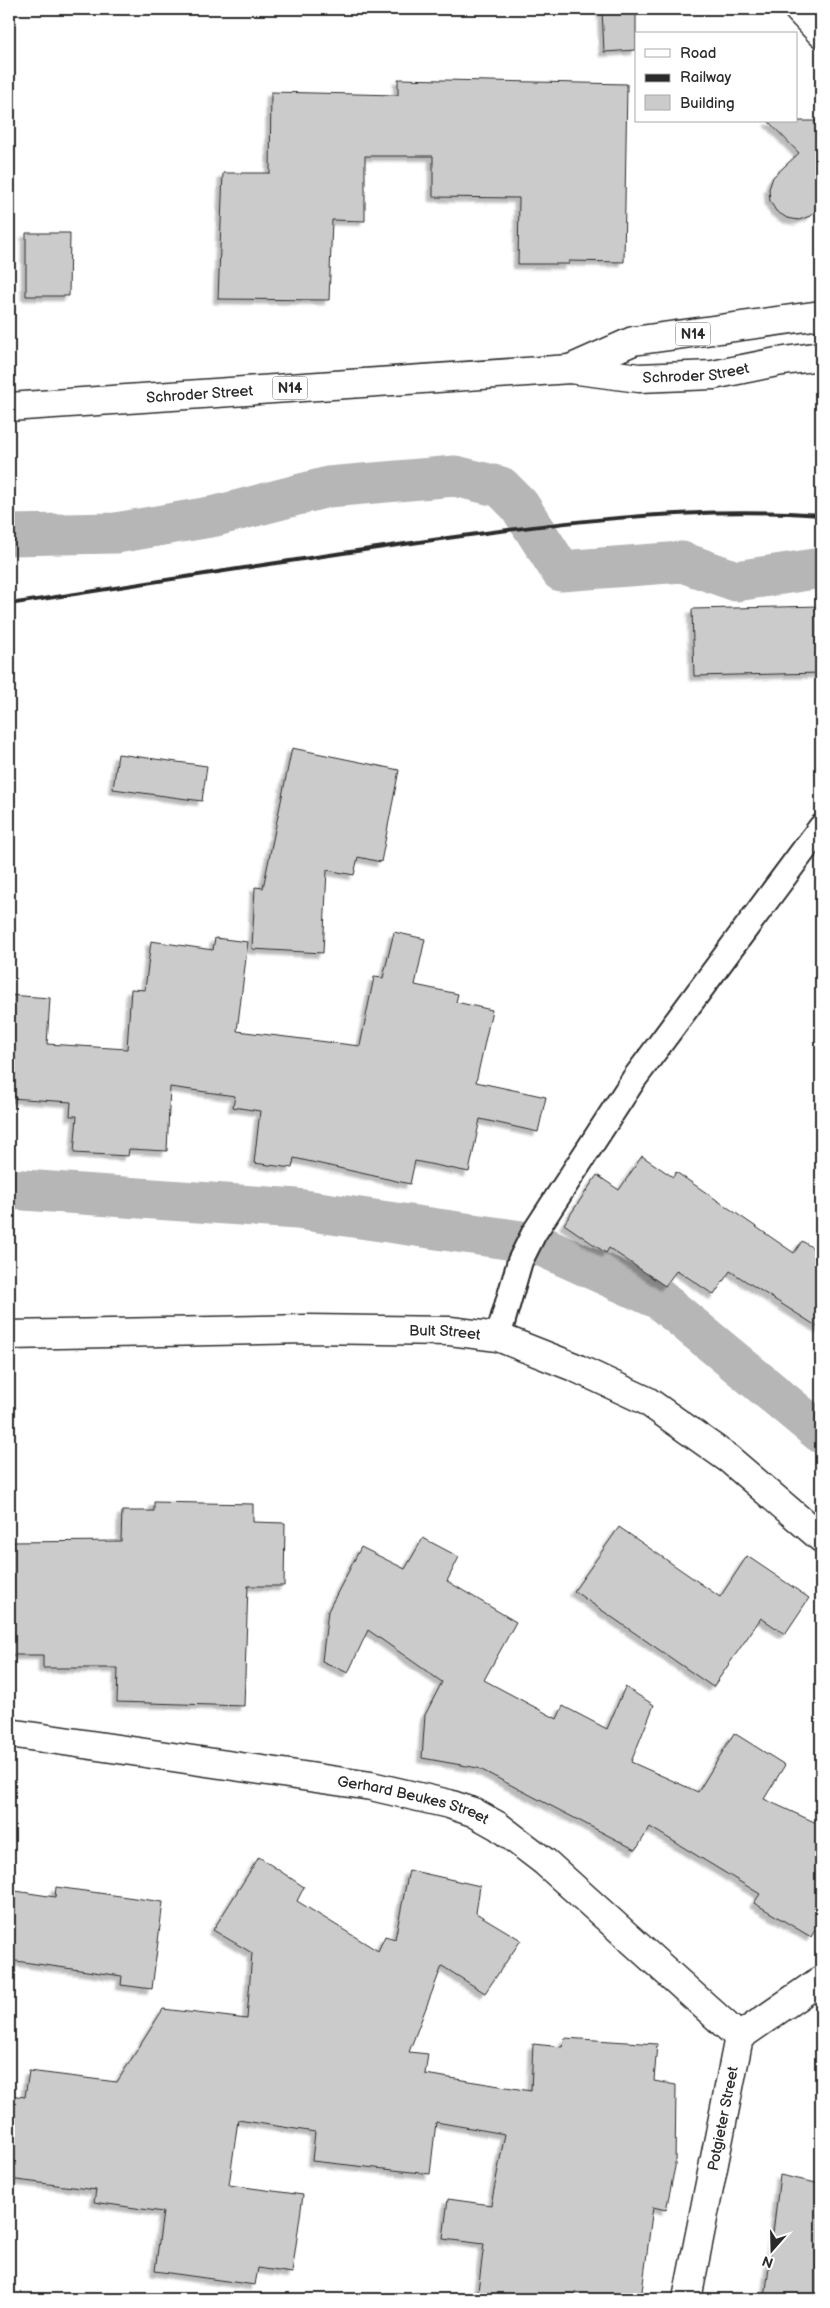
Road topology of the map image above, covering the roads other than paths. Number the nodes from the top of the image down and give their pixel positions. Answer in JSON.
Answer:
{"nodes":[{"id":1,"x":798,"y":9,"type":"edge"},
{"id":2,"x":821,"y":33,"type":"edge"},
{"id":3,"x":821,"y":316,"type":"edge"},
{"id":4,"x":821,"y":356,"type":"edge"},
{"id":5,"x":570,"y":369,"type":"junction"},
{"id":6,"x":9,"y":407,"type":"edge"},
{"id":7,"x":821,"y":827,"type":"edge"},
{"id":8,"x":9,"y":1335,"type":"edge"},
{"id":9,"x":498,"y":1337,"type":"junction"},
{"id":10,"x":821,"y":1538,"type":"edge"},
{"id":11,"x":9,"y":1733,"type":"edge"},
{"id":12,"x":821,"y":1980,"type":"edge"},
{"id":13,"x":739,"y":2037,"type":"junction"},
{"id":14,"x":687,"y":2299,"type":"edge"}],
"edges":[{"from":1,"to":2,"type":"main road"},
{"from":3,"to":5,"type":"main road","name":"Schroder Street","number":"N14"},
{"from":4,"to":5,"type":"main road","name":"Schroder Street","number":"N14"},
{"from":5,"to":6,"type":"main road","name":"Schroder Street","number":"N14"},
{"from":7,"to":9,"type":"lane"},
{"from":8,"to":9,"type":"main road","name":"Bult Street"},
{"from":9,"to":10,"type":"main road","name":"Bult Street"},
{"from":11,"to":13,"type":"main road","name":"Gerhard Beukes Street"},
{"from":12,"to":13,"type":"main road"},
{"from":13,"to":14,"type":"main road","name":"Potgieter Street"}]}
